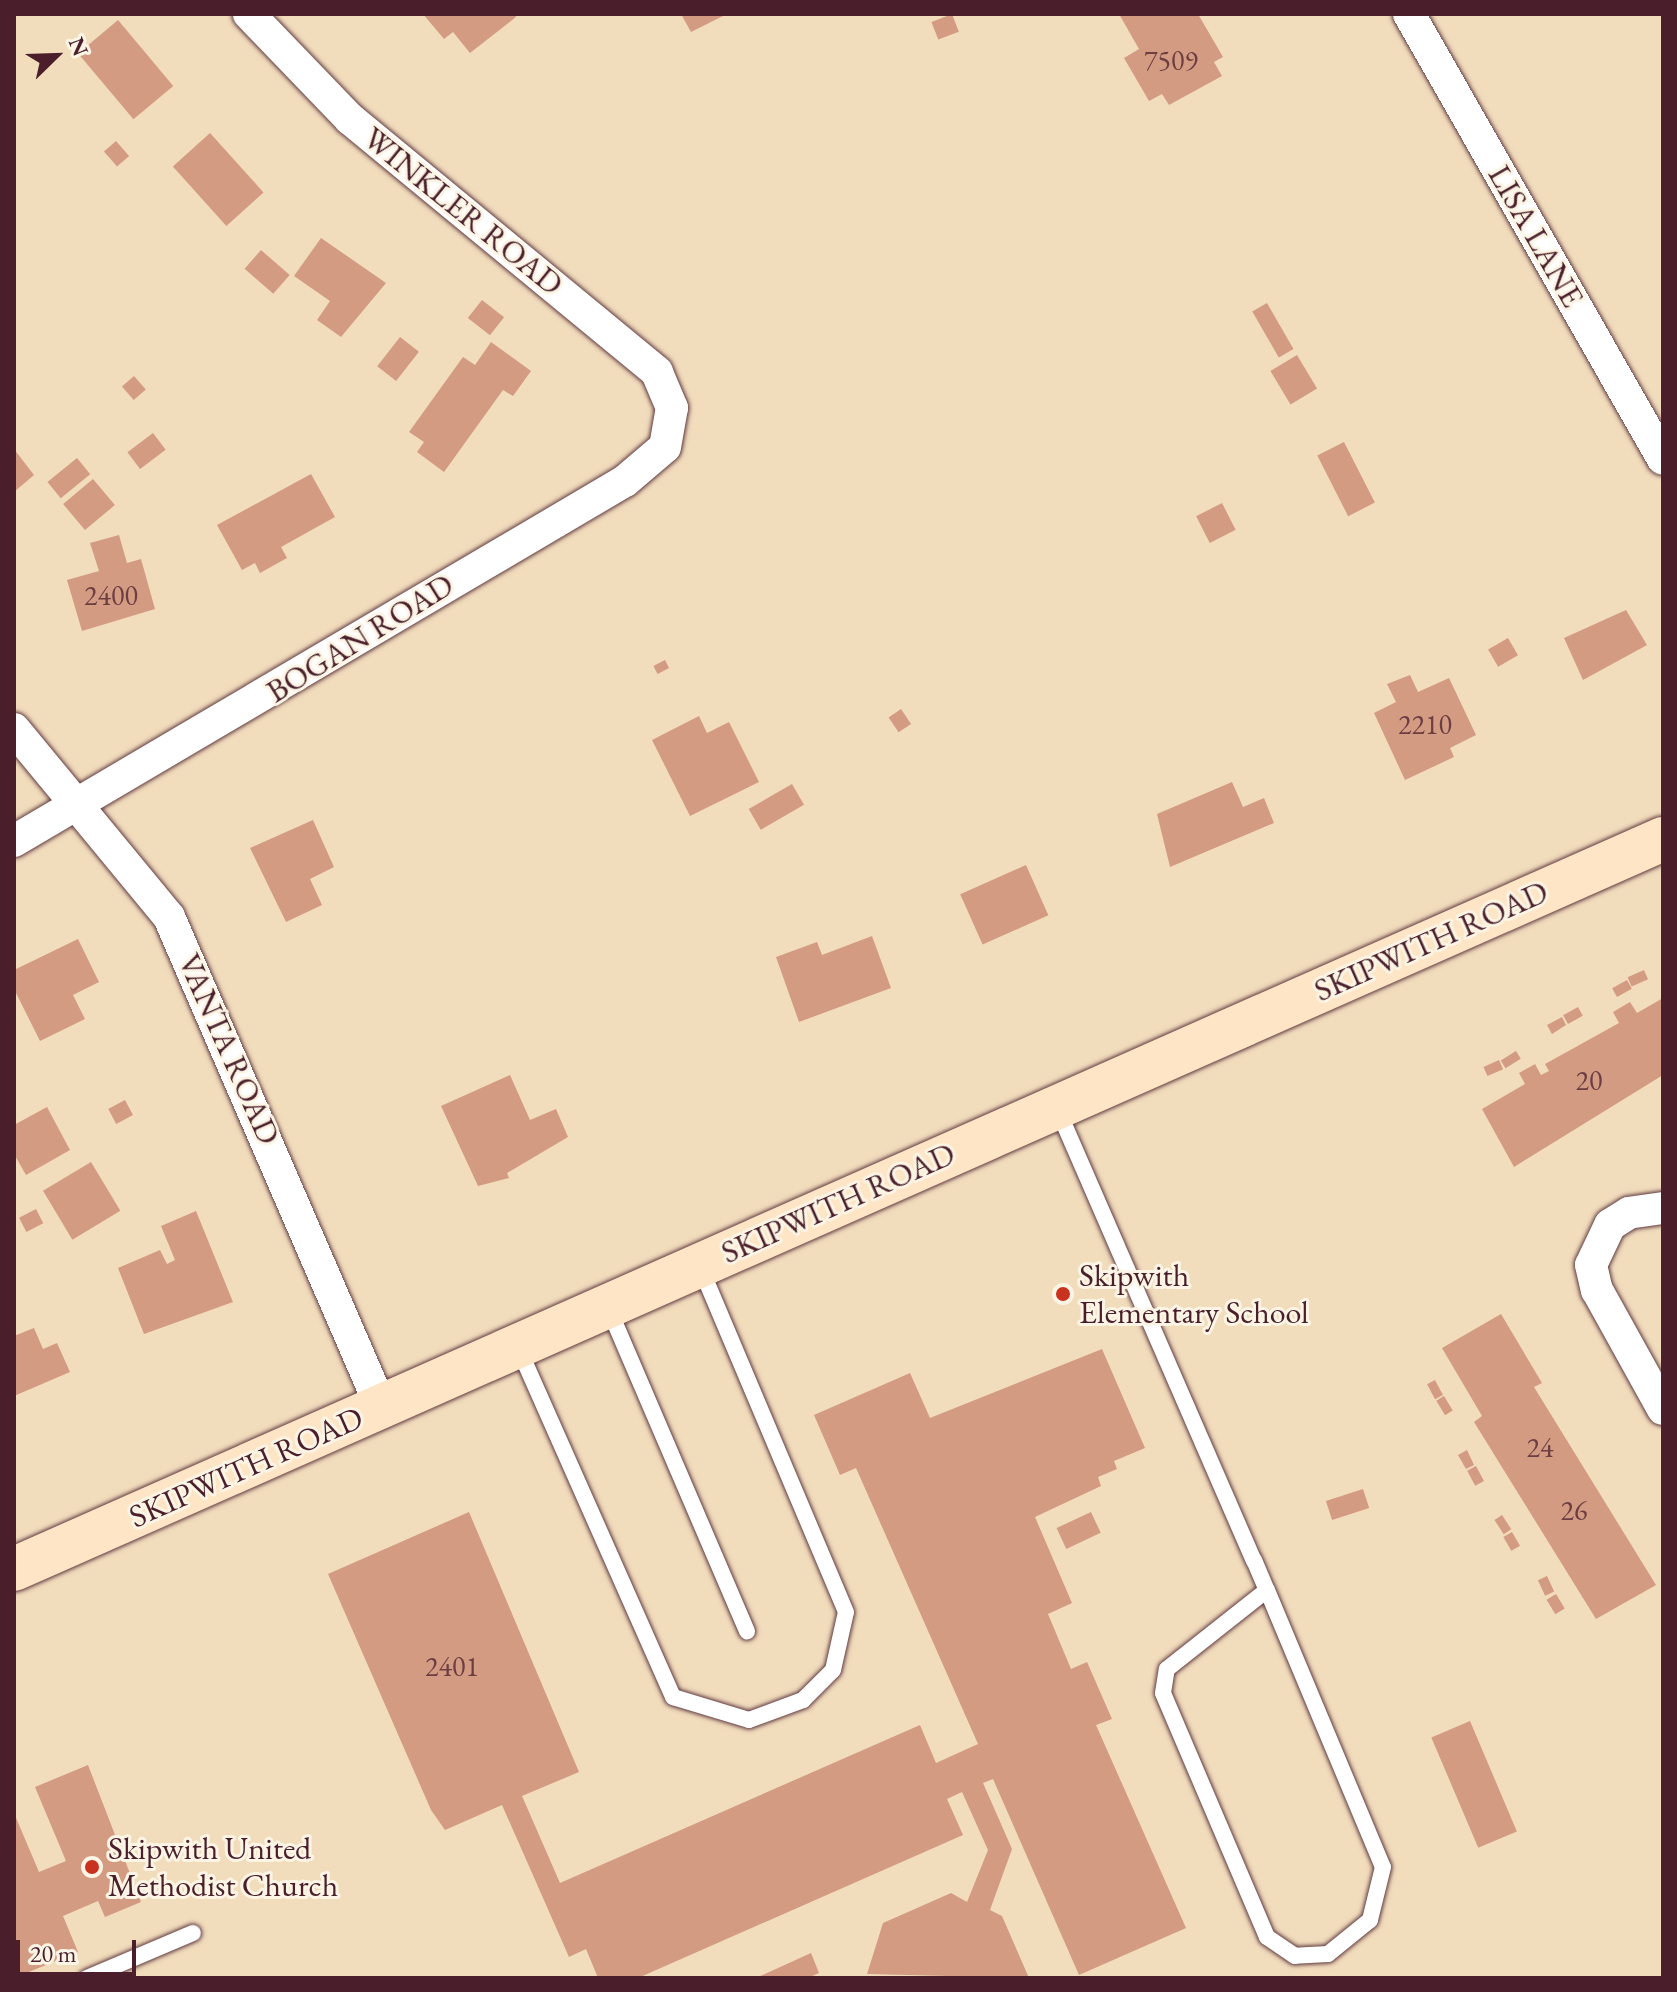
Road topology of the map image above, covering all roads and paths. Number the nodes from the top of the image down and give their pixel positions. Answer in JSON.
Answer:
{"nodes":[{"id":1,"x":249,"y":14,"type":"edge"},
{"id":2,"x":1409,"y":14,"type":"edge"},
{"id":3,"x":672,"y":408,"type":"joint"},
{"id":4,"x":1663,"y":459,"type":"edge"},
{"id":5,"x":14,"y":729,"type":"edge"},
{"id":6,"x":77,"y":805,"type":"junction"},
{"id":7,"x":1663,"y":839,"type":"edge"},
{"id":8,"x":14,"y":841,"type":"edge"},
{"id":9,"x":1056,"y":1106,"type":"junction"},
{"id":10,"x":1663,"y":1208,"type":"edge"},
{"id":11,"x":699,"y":1265,"type":"junction"},
{"id":12,"x":607,"y":1306,"type":"junction"},
{"id":13,"x":518,"y":1346,"type":"junction"},
{"id":14,"x":381,"y":1407,"type":"junction"},
{"id":15,"x":1663,"y":1409,"type":"edge"},
{"id":16,"x":14,"y":1569,"type":"edge"},
{"id":17,"x":1267,"y":1590,"type":"junction"},
{"id":18,"x":747,"y":1631,"type":"dead end"},
{"id":19,"x":193,"y":1933,"type":"dead end"},
{"id":20,"x":87,"y":1978,"type":"edge"}],
"edges":[{"from":1,"to":3,"type":"street","name":"WINKLER ROAD"},
{"from":2,"to":4,"type":"street","name":"LISA LANE"},
{"from":3,"to":6,"type":"street","name":"BOGAN ROAD"},
{"from":5,"to":6,"type":"street","name":"VANTA ROAD"},
{"from":6,"to":8,"type":"street","name":"BOGAN ROAD"},
{"from":6,"to":14,"type":"street","name":"VANTA ROAD"},
{"from":7,"to":9,"type":"main road","name":"SKIPWITH ROAD"},
{"from":9,"to":11,"type":"main road","name":"SKIPWITH ROAD"},
{"from":9,"to":17,"type":"lane"},
{"from":10,"to":15,"type":"street"},
{"from":11,"to":12,"type":"main road","name":"SKIPWITH ROAD"},
{"from":11,"to":13,"type":"lane"},
{"from":12,"to":13,"type":"main road","name":"SKIPWITH ROAD"},
{"from":12,"to":18,"type":"lane"},
{"from":13,"to":14,"type":"main road","name":"SKIPWITH ROAD"},
{"from":14,"to":16,"type":"main road","name":"SKIPWITH ROAD"},
{"from":17,"to":17,"type":"lane"},
{"from":19,"to":20,"type":"lane"}]}
